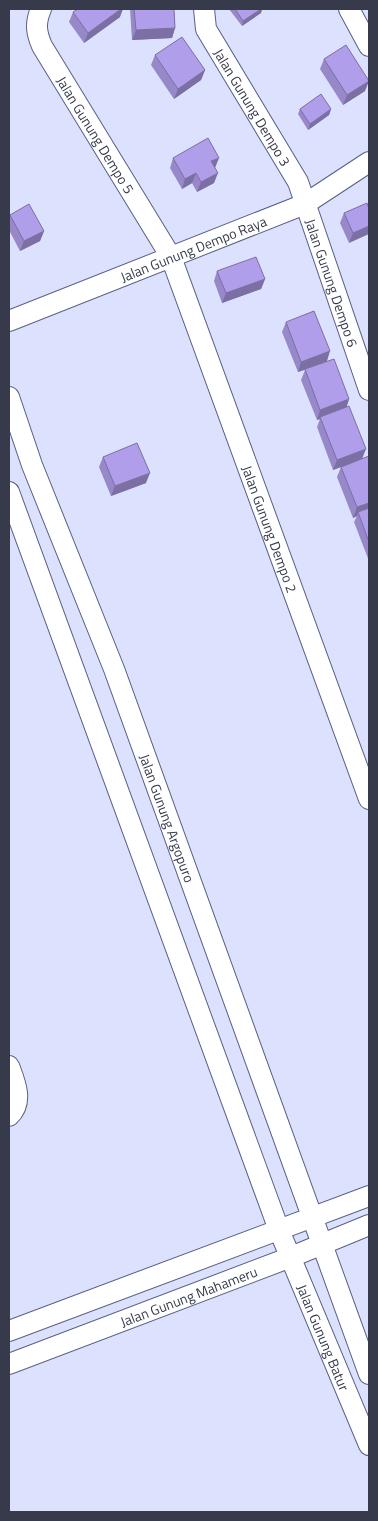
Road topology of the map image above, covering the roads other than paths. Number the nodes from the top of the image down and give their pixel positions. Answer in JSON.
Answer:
{"nodes":[{"id":1,"x":41,"y":9,"type":"edge"},
{"id":2,"x":204,"y":9,"type":"edge"},
{"id":3,"x":348,"y":9,"type":"edge"},
{"id":4,"x":369,"y":46,"type":"edge"},
{"id":5,"x":369,"y":162,"type":"edge"},
{"id":6,"x":305,"y":204,"type":"junction"},
{"id":7,"x":171,"y":258,"type":"junction"},
{"id":8,"x":9,"y":321,"type":"edge"},
{"id":9,"x":369,"y":390,"type":"edge"},
{"id":10,"x":9,"y":397,"type":"edge"},
{"id":11,"x":9,"y":492,"type":"edge"},
{"id":12,"x":369,"y":799,"type":"edge"},
{"id":13,"x":9,"y":1066,"type":"edge"},
{"id":14,"x":9,"y":1116,"type":"edge"},
{"id":15,"x":369,"y":1196,"type":"edge"},
{"id":16,"x":312,"y":1216,"type":"junction"},
{"id":17,"x":369,"y":1225,"type":"edge"},
{"id":18,"x":280,"y":1230,"type":"junction"},
{"id":19,"x":323,"y":1242,"type":"junction"},
{"id":20,"x":291,"y":1257,"type":"junction"},
{"id":21,"x":9,"y":1331,"type":"edge"},
{"id":22,"x":9,"y":1364,"type":"edge"},
{"id":23,"x":369,"y":1374,"type":"edge"},
{"id":24,"x":369,"y":1445,"type":"edge"}],
"edges":[{"from":1,"to":7,"type":"street","name":"Jalan Gunung Dempo 5"},
{"from":2,"to":6,"type":"street","name":"Jalan Gunung Dempo 3"},
{"from":3,"to":4,"type":"street"},
{"from":5,"to":6,"type":"street","name":"Jalan Gunung Dempo Raya"},
{"from":6,"to":7,"type":"street","name":"Jalan Gunung Dempo Raya"},
{"from":6,"to":9,"type":"street","name":"Jalan Gunung Dempo 6"},
{"from":7,"to":8,"type":"street","name":"Jalan Gunung Dempo Raya"},
{"from":7,"to":12,"type":"street","name":"Jalan Gunung Dempo 2"},
{"from":10,"to":16,"type":"street","name":"Jalan Gunung Argopuro"},
{"from":11,"to":18,"type":"street"},
{"from":13,"to":14,"type":"street"},
{"from":15,"to":16,"type":"street","name":"Jalan Gunung Mahameru"},
{"from":16,"to":18,"type":"street","name":"Jalan Gunung Mahameru"},
{"from":16,"to":19,"type":"street","name":"Jalan Gunung Argopuro"},
{"from":17,"to":19,"type":"street","name":"Jalan Gunung Mahameru"},
{"from":18,"to":20,"type":"street","name":"Jalan Gunung Batur"},
{"from":18,"to":21,"type":"street","name":"Jalan Gunung Mahameru"},
{"from":19,"to":20,"type":"street","name":"Jalan Gunung Mahameru"},
{"from":19,"to":23,"type":"street","name":"Jalan Gunung Batur"},
{"from":20,"to":22,"type":"street","name":"Jalan Gunung Mahameru"},
{"from":20,"to":24,"type":"street","name":"Jalan Gunung Batur"}]}
